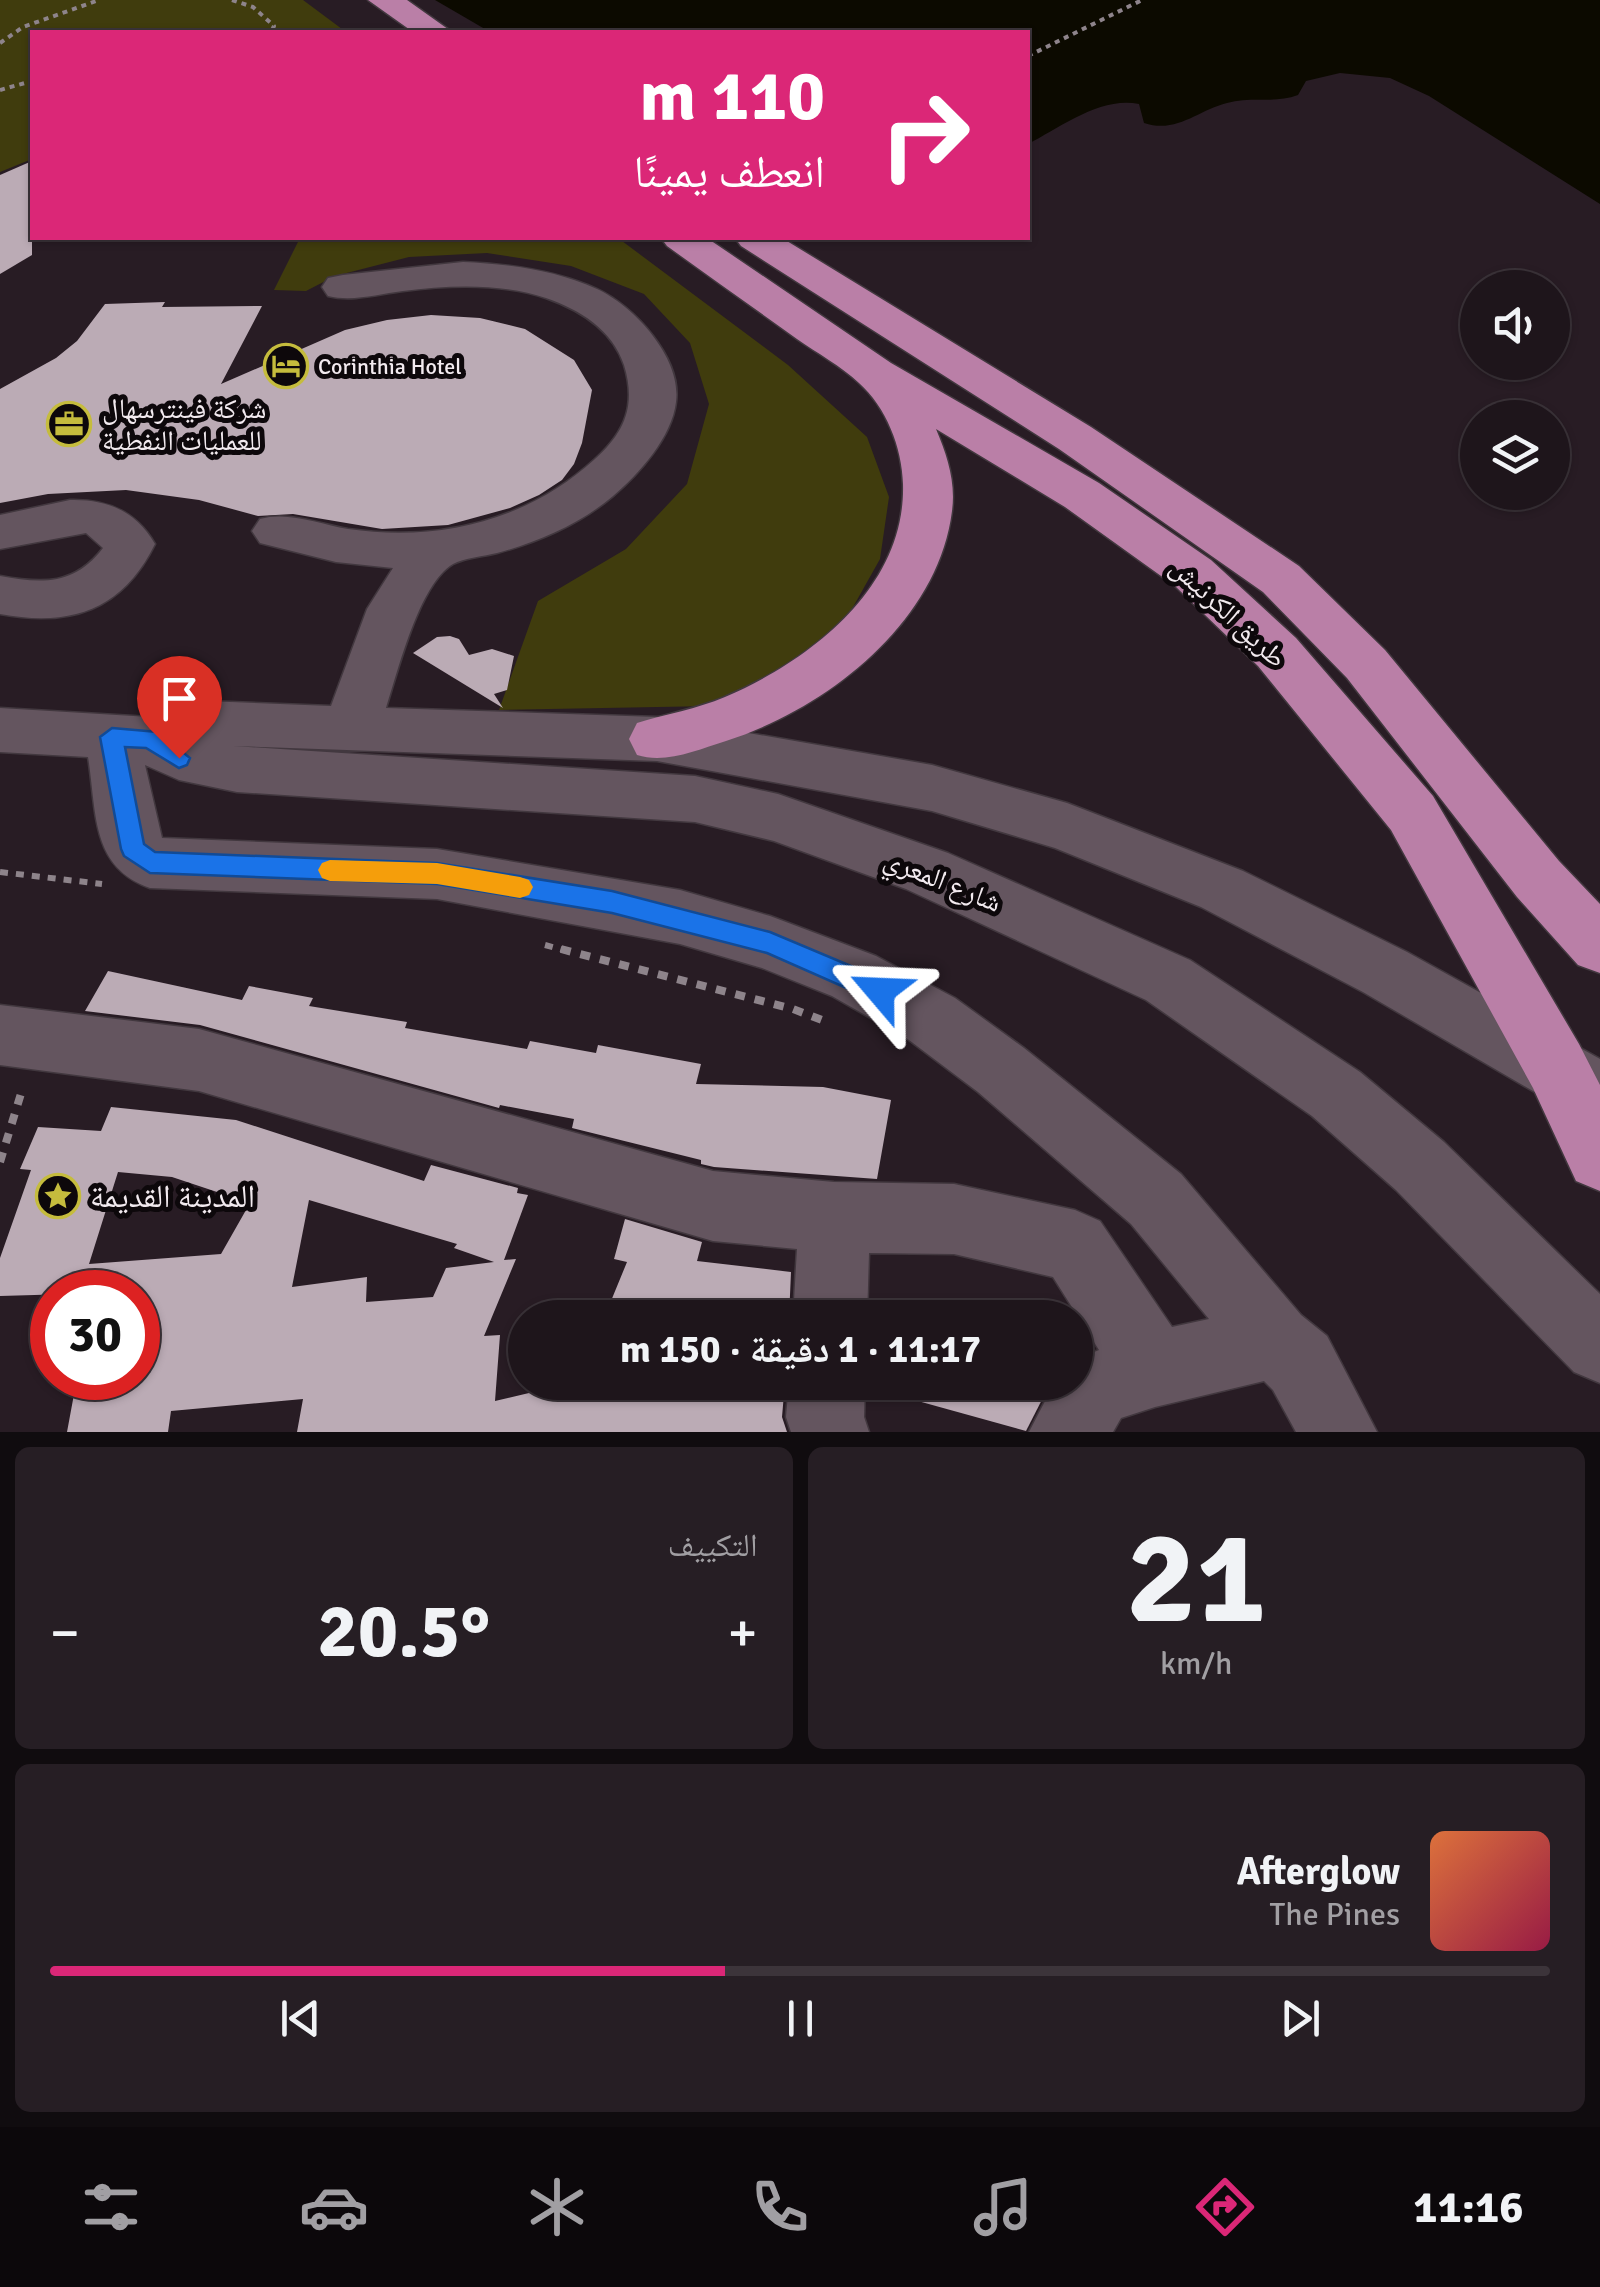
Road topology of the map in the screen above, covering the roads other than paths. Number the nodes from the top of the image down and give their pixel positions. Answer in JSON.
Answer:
{"nodes":[{"id":1,"x":370,"y":5,"type":"edge"},
{"id":2,"x":386,"y":30,"type":"edge"},
{"id":3,"x":430,"y":30,"type":"edge"},
{"id":4,"x":684,"y":240,"type":"edge"},
{"id":5,"x":758,"y":240,"type":"edge"},
{"id":6,"x":343,"y":287,"type":"dead end"},
{"id":7,"x":875,"y":373,"type":"junction"},
{"id":8,"x":277,"y":531,"type":"dead end"},
{"id":9,"x":0,"y":532,"type":"edge"},
{"id":10,"x":340,"y":547,"type":"junction"},
{"id":11,"x":437,"y":549,"type":"junction"},
{"id":12,"x":0,"y":595,"type":"edge"},
{"id":13,"x":330,"y":728,"type":"junction"},
{"id":14,"x":0,"y":730,"type":"edge"},
{"id":15,"x":131,"y":738,"type":"junction"},
{"id":16,"x":657,"y":739,"type":"junction"},
{"id":17,"x":1600,"y":946,"type":"edge"},
{"id":18,"x":19,"y":1036,"type":"edge"},
{"id":19,"x":1578,"y":1080,"type":"edge"},
{"id":20,"x":1600,"y":1157,"type":"edge"},
{"id":21,"x":1127,"y":1174,"type":"junction"},
{"id":22,"x":834,"y":1218,"type":"junction"},
{"id":23,"x":1075,"y":1246,"type":"junction"},
{"id":24,"x":831,"y":1300,"type":"edge"},
{"id":25,"x":1275,"y":1340,"type":"junction"},
{"id":26,"x":1600,"y":1346,"type":"edge"},
{"id":27,"x":1154,"y":1370,"type":"junction"},
{"id":28,"x":826,"y":1400,"type":"edge"},
{"id":29,"x":830,"y":1432,"type":"edge"},
{"id":30,"x":1068,"y":1432,"type":"edge"},
{"id":31,"x":1338,"y":1432,"type":"edge"}],
"edges":[{"from":1,"to":2,"type":"highway"},
{"from":1,"to":3,"type":"highway"},
{"from":4,"to":7,"type":"highway","name":"طريق الكرنيش"},
{"from":5,"to":17,"type":"highway","name":"طريق الكرنيش"},
{"from":6,"to":11,"type":"street"},
{"from":7,"to":16,"type":"highway"},
{"from":7,"to":19,"type":"highway","name":"طريق الكرنيش"},
{"from":8,"to":10,"type":"street"},
{"from":9,"to":12,"type":"street"},
{"from":10,"to":11,"type":"street"},
{"from":10,"to":13,"type":"street"},
{"from":11,"to":13,"type":"street"},
{"from":13,"to":15,"type":"street","name":"شارع المعري"},
{"from":13,"to":16,"type":"street","name":"شارع المعري"},
{"from":14,"to":15,"type":"street","name":"شارع المعري"},
{"from":15,"to":21,"type":"street"},
{"from":15,"to":26,"type":"street","name":"شارع المعري"},
{"from":16,"to":19,"type":"street","name":"شارع المعري"},
{"from":18,"to":22,"type":"street"},
{"from":19,"to":20,"type":"highway","name":"طريق الكرنيش"},
{"from":21,"to":23,"type":"street"},
{"from":21,"to":25,"type":"street"},
{"from":22,"to":23,"type":"street"},
{"from":22,"to":24,"type":"street"},
{"from":23,"to":27,"type":"street"},
{"from":25,"to":27,"type":"street"},
{"from":25,"to":31,"type":"street"},
{"from":27,"to":30,"type":"street"},
{"from":28,"to":29,"type":"street"}]}
